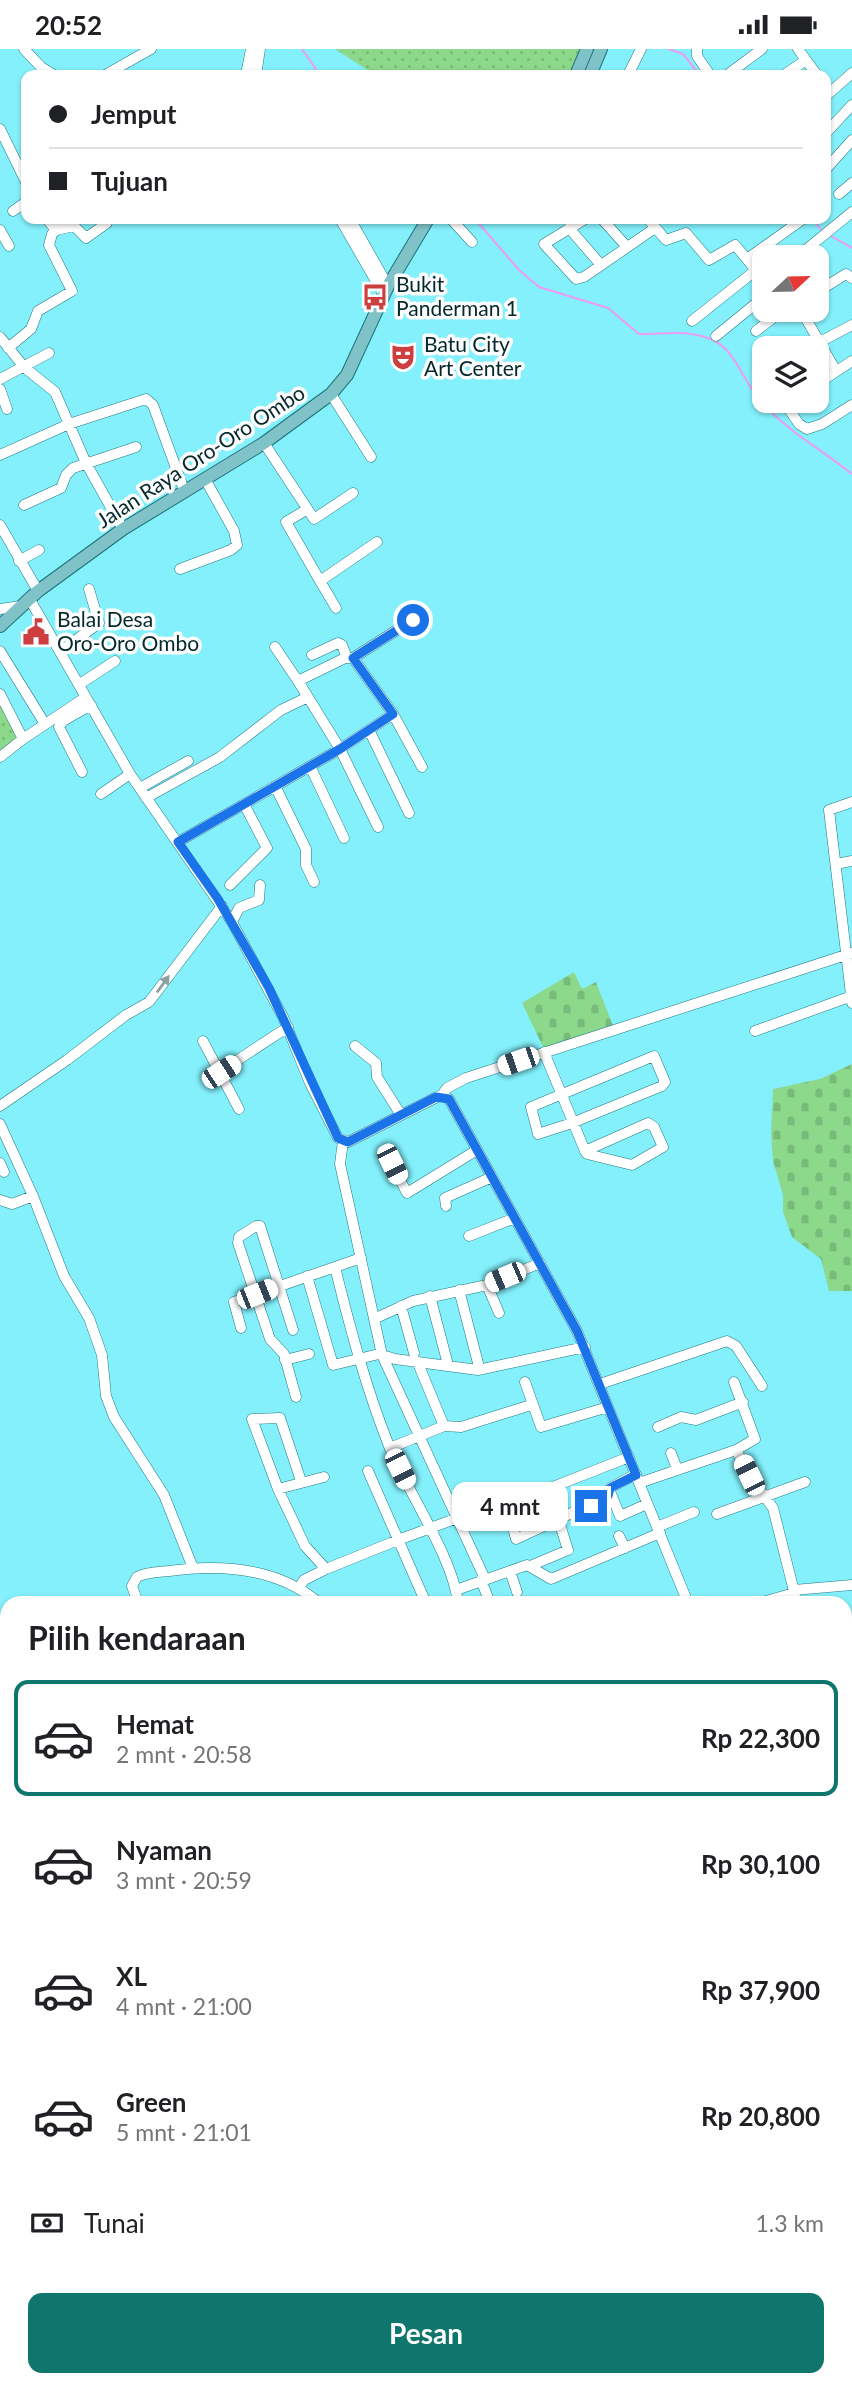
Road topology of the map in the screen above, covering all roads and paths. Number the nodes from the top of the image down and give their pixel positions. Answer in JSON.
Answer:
{"nodes":[{"id":1,"x":151,"y":49,"type":"edge"},
{"id":2,"x":251,"y":49,"type":"edge"},
{"id":3,"x":260,"y":49,"type":"edge"},
{"id":4,"x":587,"y":49,"type":"edge"},
{"id":5,"x":601,"y":49,"type":"edge"},
{"id":6,"x":641,"y":49,"type":"edge"},
{"id":7,"x":697,"y":49,"type":"edge"},
{"id":8,"x":762,"y":49,"type":"edge"},
{"id":9,"x":798,"y":49,"type":"edge"},
{"id":10,"x":30,"y":51,"type":"edge"},
{"id":11,"x":806,"y":60,"type":"junction"},
{"id":12,"x":49,"y":70,"type":"edge"},
{"id":13,"x":115,"y":70,"type":"edge"},
{"id":14,"x":247,"y":70,"type":"edge"},
{"id":15,"x":257,"y":70,"type":"edge"},
{"id":16,"x":578,"y":70,"type":"edge"},
{"id":17,"x":592,"y":70,"type":"edge"},
{"id":18,"x":630,"y":70,"type":"edge"},
{"id":19,"x":707,"y":70,"type":"edge"},
{"id":20,"x":734,"y":70,"type":"edge"},
{"id":21,"x":791,"y":70,"type":"edge"},
{"id":22,"x":813,"y":70,"type":"edge"},
{"id":23,"x":852,"y":73,"type":"edge"},
{"id":24,"x":831,"y":92,"type":"edge"},
{"id":25,"x":852,"y":104,"type":"edge"},
{"id":26,"x":831,"y":127,"type":"edge"},
{"id":27,"x":0,"y":129,"type":"edge"},
{"id":28,"x":852,"y":140,"type":"edge"},
{"id":29,"x":831,"y":163,"type":"edge"},
{"id":30,"x":21,"y":172,"type":"edge"},
{"id":31,"x":852,"y":183,"type":"edge"},
{"id":32,"x":839,"y":194,"type":"dead end"},
{"id":33,"x":21,"y":205,"type":"edge"},
{"id":34,"x":12,"y":211,"type":"dead end"},
{"id":35,"x":852,"y":212,"type":"edge"},
{"id":36,"x":51,"y":224,"type":"edge"},
{"id":37,"x":106,"y":224,"type":"edge"},
{"id":38,"x":343,"y":224,"type":"edge"},
{"id":39,"x":353,"y":224,"type":"edge"},
{"id":40,"x":425,"y":224,"type":"edge"},
{"id":41,"x":456,"y":224,"type":"edge"},
{"id":42,"x":576,"y":224,"type":"edge"},
{"id":43,"x":606,"y":224,"type":"edge"},
{"id":44,"x":652,"y":224,"type":"edge"},
{"id":45,"x":796,"y":224,"type":"edge"},
{"id":46,"x":569,"y":228,"type":"junction"},
{"id":47,"x":655,"y":228,"type":"junction"},
{"id":48,"x":0,"y":230,"type":"edge"},
{"id":49,"x":56,"y":230,"type":"junction"},
{"id":50,"x":472,"y":242,"type":"dead end"},
{"id":51,"x":813,"y":245,"type":"edge"},
{"id":52,"x":9,"y":246,"type":"dead end"},
{"id":53,"x":627,"y":247,"type":"junction"},
{"id":54,"x":747,"y":259,"type":"junction"},
{"id":55,"x":601,"y":265,"type":"junction"},
{"id":56,"x":752,"y":265,"type":"edge"},
{"id":57,"x":752,"y":272,"type":"edge"},
{"id":58,"x":852,"y":278,"type":"edge"},
{"id":59,"x":830,"y":284,"type":"edge"},
{"id":60,"x":386,"y":290,"type":"junction"},
{"id":61,"x":752,"y":307,"type":"edge"},
{"id":62,"x":692,"y":321,"type":"dead end"},
{"id":63,"x":768,"y":322,"type":"edge"},
{"id":64,"x":852,"y":325,"type":"edge"},
{"id":65,"x":756,"y":331,"type":"dead end"},
{"id":66,"x":716,"y":336,"type":"dead end"},
{"id":67,"x":0,"y":337,"type":"edge"},
{"id":68,"x":829,"y":337,"type":"edge"},
{"id":69,"x":8,"y":348,"type":"junction"},
{"id":70,"x":49,"y":353,"type":"dead end"},
{"id":71,"x":829,"y":358,"type":"edge"},
{"id":72,"x":852,"y":361,"type":"edge"},
{"id":73,"x":24,"y":367,"type":"junction"},
{"id":74,"x":836,"y":371,"type":"junction"},
{"id":75,"x":829,"y":376,"type":"edge"},
{"id":76,"x":0,"y":379,"type":"edge"},
{"id":77,"x":0,"y":389,"type":"edge"},
{"id":78,"x":331,"y":394,"type":"junction"},
{"id":79,"x":852,"y":405,"type":"edge"},
{"id":80,"x":7,"y":409,"type":"dead end"},
{"id":81,"x":791,"y":413,"type":"edge"},
{"id":82,"x":69,"y":424,"type":"junction"},
{"id":83,"x":264,"y":443,"type":"junction"},
{"id":84,"x":136,"y":447,"type":"dead end"},
{"id":85,"x":0,"y":455,"type":"edge"},
{"id":86,"x":371,"y":457,"type":"dead end"},
{"id":87,"x":86,"y":463,"type":"junction"},
{"id":88,"x":205,"y":478,"type":"junction"},
{"id":89,"x":184,"y":490,"type":"junction"},
{"id":90,"x":353,"y":493,"type":"dead end"},
{"id":91,"x":24,"y":505,"type":"dead end"},
{"id":92,"x":306,"y":510,"type":"junction"},
{"id":93,"x":0,"y":525,"type":"edge"},
{"id":94,"x":123,"y":529,"type":"junction"},
{"id":95,"x":4,"y":542,"type":"edge"},
{"id":96,"x":377,"y":542,"type":"dead end"},
{"id":97,"x":39,"y":550,"type":"dead end"},
{"id":98,"x":19,"y":561,"type":"junction"},
{"id":99,"x":180,"y":569,"type":"dead end"},
{"id":100,"x":320,"y":581,"type":"junction"},
{"id":101,"x":89,"y":589,"type":"dead end"},
{"id":102,"x":29,"y":598,"type":"junction"},
{"id":103,"x":407,"y":607,"type":"dead end"},
{"id":104,"x":336,"y":608,"type":"dead end"},
{"id":105,"x":0,"y":609,"type":"edge"},
{"id":106,"x":1,"y":622,"type":"edge"},
{"id":107,"x":275,"y":647,"type":"dead end"},
{"id":108,"x":0,"y":651,"type":"edge"},
{"id":109,"x":61,"y":651,"type":"junction"},
{"id":110,"x":312,"y":655,"type":"dead end"},
{"id":111,"x":350,"y":658,"type":"junction"},
{"id":112,"x":115,"y":661,"type":"dead end"},
{"id":113,"x":298,"y":681,"type":"junction"},
{"id":114,"x":80,"y":684,"type":"junction"},
{"id":115,"x":0,"y":694,"type":"edge"},
{"id":116,"x":308,"y":697,"type":"junction"},
{"id":117,"x":89,"y":701,"type":"junction"},
{"id":118,"x":393,"y":714,"type":"junction"},
{"id":119,"x":45,"y":724,"type":"junction"},
{"id":120,"x":369,"y":730,"type":"junction"},
{"id":121,"x":23,"y":739,"type":"junction"},
{"id":122,"x":340,"y":749,"type":"junction"},
{"id":123,"x":0,"y":757,"type":"edge"},
{"id":124,"x":188,"y":761,"type":"dead end"},
{"id":125,"x":310,"y":767,"type":"junction"},
{"id":126,"x":422,"y":767,"type":"dead end"},
{"id":127,"x":82,"y":772,"type":"dead end"},
{"id":128,"x":130,"y":775,"type":"junction"},
{"id":129,"x":275,"y":786,"type":"junction"},
{"id":130,"x":140,"y":788,"type":"junction"},
{"id":131,"x":101,"y":794,"type":"dead end"},
{"id":132,"x":146,"y":798,"type":"junction"},
{"id":133,"x":852,"y":802,"type":"edge"},
{"id":134,"x":244,"y":804,"type":"junction"},
{"id":135,"x":410,"y":813,"type":"dead end"},
{"id":136,"x":378,"y":827,"type":"dead end"},
{"id":137,"x":344,"y":838,"type":"dead end"},
{"id":138,"x":178,"y":842,"type":"junction"},
{"id":139,"x":852,"y":860,"type":"edge"},
{"id":140,"x":835,"y":864,"type":"junction"},
{"id":141,"x":314,"y":882,"type":"dead end"},
{"id":142,"x":230,"y":885,"type":"dead end"},
{"id":143,"x":260,"y":885,"type":"dead end"},
{"id":144,"x":222,"y":906,"type":"junction"},
{"id":145,"x":232,"y":922,"type":"junction"},
{"id":146,"x":849,"y":954,"type":"edge"},
{"id":147,"x":852,"y":996,"type":"edge"},
{"id":148,"x":852,"y":1003,"type":"edge"},
{"id":149,"x":288,"y":1027,"type":"junction"},
{"id":150,"x":755,"y":1031,"type":"dead end"},
{"id":151,"x":203,"y":1041,"type":"dead end"},
{"id":152,"x":355,"y":1046,"type":"dead end"},
{"id":153,"x":544,"y":1052,"type":"junction"},
{"id":154,"x":221,"y":1072,"type":"junction"},
{"id":155,"x":561,"y":1094,"type":"junction"},
{"id":156,"x":442,"y":1095,"type":"junction"},
{"id":157,"x":0,"y":1106,"type":"edge"},
{"id":158,"x":239,"y":1109,"type":"dead end"},
{"id":159,"x":401,"y":1115,"type":"junction"},
{"id":160,"x":572,"y":1123,"type":"junction"},
{"id":161,"x":0,"y":1124,"type":"edge"},
{"id":162,"x":343,"y":1141,"type":"junction"},
{"id":163,"x":477,"y":1150,"type":"junction"},
{"id":164,"x":585,"y":1151,"type":"junction"},
{"id":165,"x":392,"y":1164,"type":"dead end"},
{"id":166,"x":492,"y":1177,"type":"junction"},
{"id":167,"x":33,"y":1196,"type":"junction"},
{"id":168,"x":0,"y":1200,"type":"edge"},
{"id":169,"x":446,"y":1206,"type":"dead end"},
{"id":170,"x":515,"y":1218,"type":"junction"},
{"id":171,"x":469,"y":1236,"type":"dead end"},
{"id":172,"x":361,"y":1258,"type":"junction"},
{"id":173,"x":540,"y":1263,"type":"junction"},
{"id":174,"x":335,"y":1267,"type":"junction"},
{"id":175,"x":307,"y":1276,"type":"junction"},
{"id":176,"x":487,"y":1285,"type":"junction"},
{"id":177,"x":278,"y":1286,"type":"junction"},
{"id":178,"x":459,"y":1290,"type":"junction"},
{"id":179,"x":257,"y":1294,"type":"junction"},
{"id":180,"x":430,"y":1296,"type":"junction"},
{"id":181,"x":401,"y":1306,"type":"junction"},
{"id":182,"x":499,"y":1313,"type":"dead end"},
{"id":183,"x":374,"y":1319,"type":"junction"},
{"id":184,"x":242,"y":1328,"type":"dead end"},
{"id":185,"x":293,"y":1330,"type":"dead end"},
{"id":186,"x":585,"y":1347,"type":"junction"},
{"id":187,"x":309,"y":1354,"type":"dead end"},
{"id":188,"x":383,"y":1356,"type":"junction"},
{"id":189,"x":416,"y":1357,"type":"junction"},
{"id":190,"x":285,"y":1360,"type":"junction"},
{"id":191,"x":358,"y":1360,"type":"junction"},
{"id":192,"x":447,"y":1361,"type":"dead end"},
{"id":193,"x":478,"y":1363,"type":"dead end"},
{"id":194,"x":526,"y":1383,"type":"dead end"},
{"id":195,"x":734,"y":1383,"type":"dead end"},
{"id":196,"x":600,"y":1384,"type":"junction"},
{"id":197,"x":762,"y":1387,"type":"dead end"},
{"id":198,"x":296,"y":1397,"type":"dead end"},
{"id":199,"x":743,"y":1402,"type":"junction"},
{"id":200,"x":531,"y":1405,"type":"junction"},
{"id":201,"x":608,"y":1407,"type":"junction"},
{"id":202,"x":444,"y":1426,"type":"junction"},
{"id":203,"x":658,"y":1427,"type":"dead end"},
{"id":204,"x":419,"y":1436,"type":"junction"},
{"id":205,"x":390,"y":1448,"type":"junction"},
{"id":206,"x":736,"y":1450,"type":"junction"},
{"id":207,"x":671,"y":1453,"type":"dead end"},
{"id":208,"x":629,"y":1457,"type":"junction"},
{"id":209,"x":677,"y":1469,"type":"junction"},
{"id":210,"x":368,"y":1471,"type":"dead end"},
{"id":211,"x":324,"y":1477,"type":"dead end"},
{"id":212,"x":637,"y":1479,"type":"junction"},
{"id":213,"x":301,"y":1481,"type":"junction"},
{"id":214,"x":805,"y":1482,"type":"dead end"},
{"id":215,"x":278,"y":1489,"type":"junction"},
{"id":216,"x":611,"y":1494,"type":"junction"},
{"id":217,"x":766,"y":1496,"type":"junction"},
{"id":218,"x":647,"y":1504,"type":"junction"},
{"id":219,"x":507,"y":1506,"type":"junction"},
{"id":220,"x":694,"y":1512,"type":"dead end"},
{"id":221,"x":718,"y":1514,"type":"dead end"},
{"id":222,"x":458,"y":1518,"type":"junction"},
{"id":223,"x":558,"y":1518,"type":"junction"},
{"id":224,"x":430,"y":1530,"type":"junction"},
{"id":225,"x":658,"y":1530,"type":"junction"},
{"id":226,"x":619,"y":1537,"type":"dead end"},
{"id":227,"x":398,"y":1540,"type":"junction"},
{"id":228,"x":625,"y":1548,"type":"junction"},
{"id":229,"x":530,"y":1566,"type":"junction"},
{"id":230,"x":193,"y":1568,"type":"junction"},
{"id":231,"x":326,"y":1569,"type":"junction"},
{"id":232,"x":510,"y":1571,"type":"junction"},
{"id":233,"x":483,"y":1580,"type":"junction"},
{"id":234,"x":852,"y":1585,"type":"edge"},
{"id":235,"x":300,"y":1586,"type":"junction"},
{"id":236,"x":456,"y":1590,"type":"junction"},
{"id":237,"x":517,"y":1592,"type":"dead end"},
{"id":238,"x":795,"y":1595,"type":"edge"},
{"id":239,"x":136,"y":1596,"type":"edge"},
{"id":240,"x":311,"y":1596,"type":"edge"},
{"id":241,"x":423,"y":1596,"type":"edge"},
{"id":242,"x":457,"y":1596,"type":"edge"},
{"id":243,"x":487,"y":1596,"type":"edge"},
{"id":244,"x":685,"y":1596,"type":"edge"}],
"edges":[{"from":1,"to":13,"type":"street"},
{"from":2,"to":14,"type":"street"},
{"from":3,"to":15,"type":"street"},
{"from":4,"to":16,"type":"main road"},
{"from":5,"to":17,"type":"main road"},
{"from":6,"to":18,"type":"street"},
{"from":7,"to":19,"type":"street"},
{"from":8,"to":20,"type":"street"},
{"from":9,"to":11,"type":"street"},
{"from":10,"to":12,"type":"street"},
{"from":11,"to":21,"type":"street"},
{"from":11,"to":22,"type":"street"},
{"from":23,"to":24,"type":"street"},
{"from":25,"to":26,"type":"street"},
{"from":27,"to":30,"type":"street"},
{"from":28,"to":29,"type":"street"},
{"from":31,"to":32,"type":"street"},
{"from":33,"to":34,"type":"street"},
{"from":35,"to":51,"type":"street"},
{"from":36,"to":49,"type":"street"},
{"from":37,"to":49,"type":"street"},
{"from":38,"to":60,"type":"street"},
{"from":39,"to":60,"type":"street"},
{"from":40,"to":60,"type":"main road","name":"Jalan Raya Oro-Oro Ombo"},
{"from":41,"to":50,"type":"street"},
{"from":42,"to":46,"type":"street"},
{"from":43,"to":53,"type":"street"},
{"from":44,"to":47,"type":"street"},
{"from":45,"to":54,"type":"street"},
{"from":46,"to":55,"type":"street"},
{"from":46,"to":55,"type":"street"},
{"from":47,"to":53,"type":"street"},
{"from":47,"to":54,"type":"street"},
{"from":48,"to":52,"type":"street"},
{"from":49,"to":69,"type":"street"},
{"from":53,"to":55,"type":"street"},
{"from":54,"to":56,"type":"street"},
{"from":57,"to":62,"type":"street"},
{"from":58,"to":59,"type":"street"},
{"from":60,"to":78,"type":"main road","name":"Jalan Raya Oro-Oro Ombo"},
{"from":61,"to":66,"type":"street"},
{"from":63,"to":65,"type":"street"},
{"from":64,"to":68,"type":"street"},
{"from":67,"to":69,"type":"street"},
{"from":69,"to":73,"type":"street"},
{"from":70,"to":73,"type":"street"},
{"from":71,"to":74,"type":"street"},
{"from":72,"to":74,"type":"street"},
{"from":73,"to":76,"type":"street"},
{"from":73,"to":82,"type":"street"},
{"from":74,"to":75,"type":"street"},
{"from":77,"to":80,"type":"street"},
{"from":78,"to":83,"type":"main road","name":"Jalan Raya Oro-Oro Ombo"},
{"from":78,"to":86,"type":"street"},
{"from":79,"to":81,"type":"street"},
{"from":82,"to":85,"type":"street"},
{"from":82,"to":87,"type":"street"},
{"from":82,"to":89,"type":"street"},
{"from":83,"to":88,"type":"main road","name":"Jalan Raya Oro-Oro Ombo"},
{"from":83,"to":92,"type":"street"},
{"from":84,"to":87,"type":"street"},
{"from":87,"to":91,"type":"street"},
{"from":87,"to":94,"type":"street"},
{"from":88,"to":89,"type":"main road","name":"Jalan Raya Oro-Oro Ombo"},
{"from":88,"to":99,"type":"street"},
{"from":89,"to":94,"type":"main road","name":"Jalan Raya Oro-Oro Ombo"},
{"from":90,"to":92,"type":"street"},
{"from":92,"to":100,"type":"street"},
{"from":93,"to":95,"type":"street"},
{"from":94,"to":102,"type":"main road","name":"Jalan Raya Oro-Oro Ombo"},
{"from":95,"to":98,"type":"street"},
{"from":96,"to":100,"type":"street"},
{"from":97,"to":98,"type":"street"},
{"from":98,"to":102,"type":"street"},
{"from":100,"to":104,"type":"street"},
{"from":101,"to":109,"type":"street"},
{"from":102,"to":105,"type":"street"},
{"from":102,"to":106,"type":"main road","name":"Jalan Raya Oro-Oro Ombo"},
{"from":102,"to":109,"type":"street"},
{"from":103,"to":111,"type":"street"},
{"from":107,"to":113,"type":"street"},
{"from":108,"to":119,"type":"street"},
{"from":109,"to":114,"type":"street"},
{"from":110,"to":111,"type":"street"},
{"from":111,"to":113,"type":"street"},
{"from":111,"to":118,"type":"street"},
{"from":112,"to":114,"type":"street"},
{"from":113,"to":116,"type":"street"},
{"from":114,"to":117,"type":"street"},
{"from":115,"to":121,"type":"street"},
{"from":116,"to":122,"type":"street"},
{"from":116,"to":132,"type":"street"},
{"from":117,"to":119,"type":"street"},
{"from":117,"to":127,"type":"street"},
{"from":117,"to":128,"type":"street"},
{"from":118,"to":120,"type":"street"},
{"from":118,"to":126,"type":"street"},
{"from":119,"to":121,"type":"street"},
{"from":120,"to":122,"type":"street"},
{"from":120,"to":135,"type":"street"},
{"from":121,"to":123,"type":"street"},
{"from":122,"to":125,"type":"street"},
{"from":122,"to":136,"type":"street"},
{"from":124,"to":130,"type":"street"},
{"from":125,"to":129,"type":"street"},
{"from":125,"to":137,"type":"street"},
{"from":128,"to":130,"type":"street"},
{"from":128,"to":131,"type":"street"},
{"from":129,"to":134,"type":"street"},
{"from":129,"to":141,"type":"street"},
{"from":130,"to":132,"type":"street"},
{"from":132,"to":138,"type":"street"},
{"from":133,"to":140,"type":"street"},
{"from":134,"to":138,"type":"street"},
{"from":134,"to":142,"type":"street"},
{"from":138,"to":144,"type":"street"},
{"from":139,"to":140,"type":"street"},
{"from":140,"to":146,"type":"street"},
{"from":143,"to":145,"type":"street"},
{"from":144,"to":145,"type":"street"},
{"from":157,"to":144,"type":"street","one_way":true},
{"from":145,"to":149,"type":"street"},
{"from":146,"to":147,"type":"street"},
{"from":146,"to":153,"type":"street"},
{"from":147,"to":148,"type":"street"},
{"from":147,"to":150,"type":"street"},
{"from":149,"to":154,"type":"street"},
{"from":149,"to":162,"type":"street"},
{"from":151,"to":154,"type":"street"},
{"from":152,"to":159,"type":"street"},
{"from":153,"to":155,"type":"street"},
{"from":153,"to":156,"type":"street"},
{"from":154,"to":158,"type":"street"},
{"from":155,"to":160,"type":"street"},
{"from":155,"to":160,"type":"street"},
{"from":155,"to":160,"type":"street"},
{"from":156,"to":159,"type":"street"},
{"from":156,"to":163,"type":"street"},
{"from":159,"to":162,"type":"street"},
{"from":160,"to":164,"type":"street"},
{"from":161,"to":167,"type":"street"},
{"from":162,"to":172,"type":"street"},
{"from":163,"to":165,"type":"street"},
{"from":163,"to":166,"type":"street"},
{"from":164,"to":164,"type":"street"},
{"from":166,"to":169,"type":"street"},
{"from":166,"to":170,"type":"street"},
{"from":167,"to":168,"type":"street"},
{"from":167,"to":230,"type":"street"},
{"from":170,"to":171,"type":"street"},
{"from":170,"to":173,"type":"street"},
{"from":172,"to":174,"type":"street"},
{"from":172,"to":183,"type":"street"},
{"from":173,"to":176,"type":"street"},
{"from":173,"to":186,"type":"street"},
{"from":174,"to":175,"type":"street"},
{"from":174,"to":191,"type":"street"},
{"from":175,"to":177,"type":"street"},
{"from":175,"to":191,"type":"street"},
{"from":176,"to":178,"type":"street"},
{"from":176,"to":182,"type":"street"},
{"from":177,"to":179,"type":"street"},
{"from":177,"to":179,"type":"street"},
{"from":177,"to":185,"type":"street"},
{"from":178,"to":180,"type":"street"},
{"from":178,"to":193,"type":"street"},
{"from":179,"to":184,"type":"street"},
{"from":179,"to":190,"type":"street"},
{"from":180,"to":181,"type":"street"},
{"from":180,"to":192,"type":"street"},
{"from":181,"to":183,"type":"street"},
{"from":181,"to":189,"type":"street"},
{"from":183,"to":188,"type":"street"},
{"from":186,"to":189,"type":"street"},
{"from":186,"to":196,"type":"street"},
{"from":187,"to":190,"type":"street"},
{"from":188,"to":189,"type":"street"},
{"from":188,"to":191,"type":"street"},
{"from":188,"to":204,"type":"street"},
{"from":189,"to":202,"type":"street"},
{"from":190,"to":198,"type":"street"},
{"from":191,"to":205,"type":"street"},
{"from":194,"to":200,"type":"street"},
{"from":195,"to":199,"type":"street"},
{"from":196,"to":197,"type":"street"},
{"from":196,"to":201,"type":"street"},
{"from":199,"to":203,"type":"street"},
{"from":199,"to":206,"type":"street"},
{"from":200,"to":201,"type":"street"},
{"from":200,"to":202,"type":"street"},
{"from":201,"to":208,"type":"street"},
{"from":202,"to":204,"type":"street"},
{"from":204,"to":205,"type":"street"},
{"from":204,"to":222,"type":"street"},
{"from":205,"to":224,"type":"street"},
{"from":206,"to":209,"type":"street"},
{"from":206,"to":217,"type":"street"},
{"from":207,"to":209,"type":"street"},
{"from":208,"to":212,"type":"street"},
{"from":208,"to":219,"type":"street"},
{"from":209,"to":212,"type":"street"},
{"from":210,"to":227,"type":"street"},
{"from":211,"to":213,"type":"street"},
{"from":212,"to":216,"type":"street"},
{"from":212,"to":218,"type":"street"},
{"from":213,"to":215,"type":"street"},
{"from":213,"to":215,"type":"street"},
{"from":214,"to":217,"type":"street"},
{"from":215,"to":231,"type":"street"},
{"from":216,"to":218,"type":"street"},
{"from":216,"to":223,"type":"street"},
{"from":217,"to":221,"type":"street"},
{"from":217,"to":238,"type":"street"},
{"from":218,"to":225,"type":"street"},
{"from":219,"to":222,"type":"street"},
{"from":219,"to":223,"type":"street"},
{"from":220,"to":225,"type":"street"},
{"from":222,"to":224,"type":"street"},
{"from":222,"to":233,"type":"street"},
{"from":223,"to":229,"type":"street"},
{"from":224,"to":227,"type":"street"},
{"from":224,"to":236,"type":"street"},
{"from":225,"to":228,"type":"street"},
{"from":225,"to":244,"type":"street"},
{"from":226,"to":228,"type":"street"},
{"from":227,"to":231,"type":"street"},
{"from":227,"to":241,"type":"street"},
{"from":228,"to":229,"type":"street"},
{"from":229,"to":232,"type":"street"},
{"from":230,"to":235,"type":"street"},
{"from":230,"to":239,"type":"street"},
{"from":231,"to":235,"type":"street"},
{"from":232,"to":233,"type":"street"},
{"from":232,"to":237,"type":"street"},
{"from":233,"to":236,"type":"street"},
{"from":233,"to":243,"type":"street"},
{"from":234,"to":238,"type":"street"},
{"from":235,"to":240,"type":"street"},
{"from":236,"to":242,"type":"street"}]}
